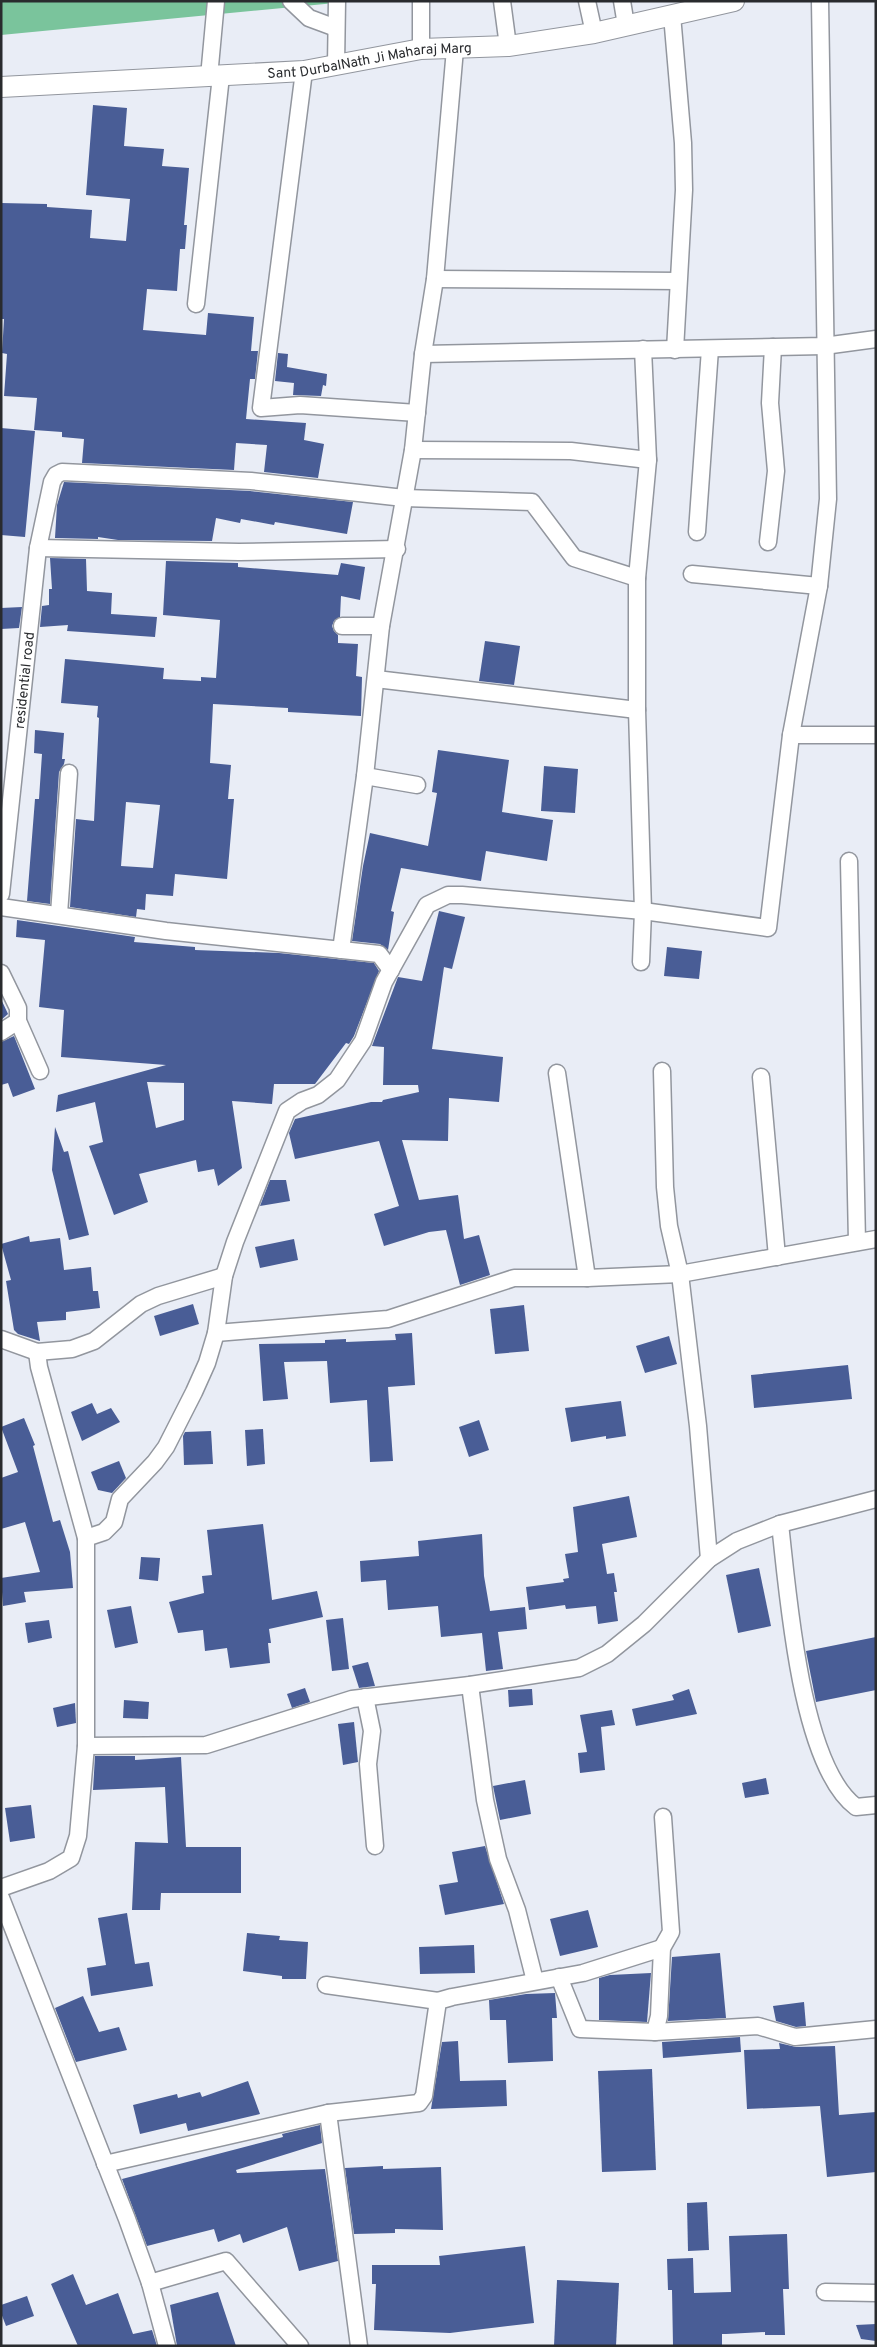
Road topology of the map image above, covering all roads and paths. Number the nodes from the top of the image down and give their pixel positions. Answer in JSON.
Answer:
{"nodes":[{"id":1,"x":216,"y":1,"type":"edge"},
{"id":2,"x":291,"y":1,"type":"edge"},
{"id":3,"x":337,"y":1,"type":"edge"},
{"id":4,"x":421,"y":1,"type":"edge"},
{"id":5,"x":502,"y":1,"type":"edge"},
{"id":6,"x":587,"y":1,"type":"edge"},
{"id":7,"x":622,"y":1,"type":"edge"},
{"id":8,"x":734,"y":1,"type":"edge"},
{"id":9,"x":820,"y":1,"type":"edge"},
{"id":10,"x":672,"y":15,"type":"junction"},
{"id":11,"x":626,"y":25,"type":"junction"},
{"id":12,"x":336,"y":28,"type":"junction"},
{"id":13,"x":594,"y":33,"type":"junction"},
{"id":14,"x":508,"y":46,"type":"junction"},
{"id":15,"x":421,"y":48,"type":"junction"},
{"id":16,"x":454,"y":49,"type":"junction"},
{"id":17,"x":336,"y":65,"type":"junction"},
{"id":18,"x":304,"y":71,"type":"junction"},
{"id":19,"x":215,"y":76,"type":"junction"},
{"id":20,"x":1,"y":87,"type":"edge"},
{"id":21,"x":435,"y":279,"type":"junction"},
{"id":22,"x":678,"y":281,"type":"junction"},
{"id":23,"x":196,"y":304,"type":"dead end"},
{"id":24,"x":876,"y":339,"type":"edge"},
{"id":25,"x":824,"y":346,"type":"junction"},
{"id":26,"x":773,"y":347,"type":"junction"},
{"id":27,"x":710,"y":348,"type":"junction"},
{"id":28,"x":643,"y":349,"type":"junction"},
{"id":29,"x":675,"y":350,"type":"junction"},
{"id":30,"x":422,"y":354,"type":"junction"},
{"id":31,"x":417,"y":413,"type":"junction"},
{"id":32,"x":413,"y":450,"type":"junction"},
{"id":33,"x":648,"y":460,"type":"junction"},
{"id":34,"x":404,"y":498,"type":"junction"},
{"id":35,"x":697,"y":532,"type":"dead end"},
{"id":36,"x":768,"y":542,"type":"dead end"},
{"id":37,"x":38,"y":548,"type":"junction"},
{"id":38,"x":397,"y":549,"type":"junction"},
{"id":39,"x":692,"y":574,"type":"dead end"},
{"id":40,"x":637,"y":578,"type":"junction"},
{"id":41,"x":819,"y":586,"type":"junction"},
{"id":42,"x":342,"y":626,"type":"dead end"},
{"id":43,"x":382,"y":626,"type":"junction"},
{"id":44,"x":376,"y":679,"type":"junction"},
{"id":45,"x":637,"y":710,"type":"junction"},
{"id":46,"x":791,"y":735,"type":"junction"},
{"id":47,"x":876,"y":735,"type":"edge"},
{"id":48,"x":70,"y":773,"type":"dead end"},
{"id":49,"x":365,"y":776,"type":"junction"},
{"id":50,"x":417,"y":785,"type":"dead end"},
{"id":51,"x":849,"y":861,"type":"dead end"},
{"id":52,"x":1,"y":894,"type":"edge"},
{"id":53,"x":1,"y":907,"type":"edge"},
{"id":54,"x":643,"y":911,"type":"junction"},
{"id":55,"x":59,"y":914,"type":"junction"},
{"id":56,"x":342,"y":950,"type":"junction"},
{"id":57,"x":640,"y":962,"type":"dead end"},
{"id":58,"x":391,"y":970,"type":"junction"},
{"id":59,"x":1,"y":973,"type":"edge"},
{"id":60,"x":18,"y":1021,"type":"junction"},
{"id":61,"x":1,"y":1032,"type":"edge"},
{"id":62,"x":40,"y":1071,"type":"dead end"},
{"id":63,"x":662,"y":1072,"type":"dead end"},
{"id":64,"x":557,"y":1073,"type":"dead end"},
{"id":65,"x":761,"y":1077,"type":"dead end"},
{"id":66,"x":876,"y":1239,"type":"edge"},
{"id":67,"x":857,"y":1242,"type":"junction"},
{"id":68,"x":777,"y":1257,"type":"junction"},
{"id":69,"x":680,"y":1274,"type":"junction"},
{"id":70,"x":224,"y":1276,"type":"junction"},
{"id":71,"x":587,"y":1278,"type":"junction"},
{"id":72,"x":216,"y":1333,"type":"junction"},
{"id":73,"x":1,"y":1339,"type":"edge"},
{"id":74,"x":37,"y":1352,"type":"junction"},
{"id":75,"x":876,"y":1499,"type":"edge"},
{"id":76,"x":780,"y":1524,"type":"junction"},
{"id":77,"x":86,"y":1538,"type":"junction"},
{"id":78,"x":710,"y":1559,"type":"junction"},
{"id":79,"x":470,"y":1685,"type":"junction"},
{"id":80,"x":365,"y":1697,"type":"junction"},
{"id":81,"x":86,"y":1746,"type":"junction"},
{"id":82,"x":876,"y":1805,"type":"edge"},
{"id":83,"x":663,"y":1818,"type":"dead end"},
{"id":84,"x":375,"y":1846,"type":"dead end"},
{"id":85,"x":1,"y":1888,"type":"edge"},
{"id":86,"x":1,"y":1898,"type":"edge"},
{"id":87,"x":662,"y":1948,"type":"junction"},
{"id":88,"x":559,"y":1977,"type":"junction"},
{"id":89,"x":536,"y":1981,"type":"junction"},
{"id":90,"x":326,"y":1985,"type":"dead end"},
{"id":91,"x":438,"y":2001,"type":"junction"},
{"id":92,"x":876,"y":2029,"type":"edge"},
{"id":93,"x":655,"y":2032,"type":"junction"},
{"id":94,"x":328,"y":2113,"type":"junction"},
{"id":95,"x":105,"y":2164,"type":"junction"},
{"id":96,"x":150,"y":2283,"type":"junction"},
{"id":97,"x":825,"y":2292,"type":"dead end"},
{"id":98,"x":876,"y":2293,"type":"edge"},
{"id":99,"x":167,"y":2346,"type":"edge"},
{"id":100,"x":300,"y":2346,"type":"edge"},
{"id":101,"x":360,"y":2346,"type":"edge"}],
"edges":[{"from":1,"to":19,"type":"street"},
{"from":2,"to":12,"type":"street"},
{"from":3,"to":12,"type":"street"},
{"from":4,"to":15,"type":"street"},
{"from":5,"to":14,"type":"street"},
{"from":6,"to":13,"type":"street"},
{"from":7,"to":11,"type":"street"},
{"from":8,"to":10,"type":"street","name":"Sant DurbalNath Ji Maharaj Marg"},
{"from":9,"to":25,"type":"street"},
{"from":10,"to":11,"type":"street","name":"Sant DurbalNath Ji Maharaj Marg"},
{"from":10,"to":22,"type":"street"},
{"from":11,"to":13,"type":"street","name":"Sant DurbalNath Ji Maharaj Marg"},
{"from":12,"to":17,"type":"street"},
{"from":13,"to":14,"type":"street","name":"Sant DurbalNath Ji Maharaj Marg"},
{"from":14,"to":16,"type":"street","name":"Sant DurbalNath Ji Maharaj Marg"},
{"from":15,"to":16,"type":"street","name":"Sant DurbalNath Ji Maharaj Marg"},
{"from":15,"to":17,"type":"street","name":"Sant DurbalNath Ji Maharaj Marg"},
{"from":16,"to":21,"type":"street"},
{"from":17,"to":18,"type":"street","name":"Sant DurbalNath Ji Maharaj Marg"},
{"from":18,"to":19,"type":"street","name":"Sant DurbalNath Ji Maharaj Marg"},
{"from":18,"to":31,"type":"street"},
{"from":19,"to":20,"type":"street","name":"Sant DurbalNath Ji Maharaj Marg"},
{"from":19,"to":23,"type":"street"},
{"from":21,"to":22,"type":"street"},
{"from":21,"to":30,"type":"street"},
{"from":22,"to":29,"type":"street"},
{"from":24,"to":25,"type":"street"},
{"from":25,"to":26,"type":"street"},
{"from":25,"to":41,"type":"street"},
{"from":26,"to":27,"type":"street"},
{"from":26,"to":36,"type":"street"},
{"from":27,"to":29,"type":"street"},
{"from":27,"to":35,"type":"street"},
{"from":28,"to":29,"type":"street"},
{"from":28,"to":30,"type":"street"},
{"from":28,"to":33,"type":"street"},
{"from":30,"to":31,"type":"street"},
{"from":31,"to":32,"type":"street"},
{"from":32,"to":33,"type":"street"},
{"from":32,"to":34,"type":"street"},
{"from":33,"to":40,"type":"street"},
{"from":34,"to":37,"type":"street","name":"residential road"},
{"from":34,"to":38,"type":"street"},
{"from":34,"to":40,"type":"street"},
{"from":37,"to":38,"type":"street"},
{"from":37,"to":52,"type":"street","name":"residential road"},
{"from":38,"to":43,"type":"street"},
{"from":39,"to":41,"type":"street"},
{"from":40,"to":45,"type":"street"},
{"from":41,"to":46,"type":"street"},
{"from":42,"to":43,"type":"street"},
{"from":43,"to":44,"type":"street"},
{"from":44,"to":45,"type":"street"},
{"from":44,"to":49,"type":"street"},
{"from":45,"to":54,"type":"street"},
{"from":46,"to":47,"type":"street"},
{"from":46,"to":54,"type":"street"},
{"from":48,"to":55,"type":"street"},
{"from":49,"to":50,"type":"street"},
{"from":49,"to":56,"type":"street"},
{"from":51,"to":67,"type":"street"},
{"from":53,"to":55,"type":"street"},
{"from":54,"to":57,"type":"street"},
{"from":54,"to":58,"type":"street"},
{"from":55,"to":56,"type":"street"},
{"from":56,"to":58,"type":"street"},
{"from":58,"to":70,"type":"street"},
{"from":59,"to":60,"type":"street"},
{"from":60,"to":61,"type":"street"},
{"from":60,"to":62,"type":"street"},
{"from":63,"to":69,"type":"street"},
{"from":64,"to":71,"type":"street"},
{"from":65,"to":68,"type":"street"},
{"from":66,"to":67,"type":"street"},
{"from":67,"to":68,"type":"street"},
{"from":68,"to":69,"type":"street"},
{"from":69,"to":71,"type":"street"},
{"from":69,"to":78,"type":"street"},
{"from":70,"to":72,"type":"street"},
{"from":70,"to":74,"type":"street"},
{"from":71,"to":72,"type":"street"},
{"from":72,"to":77,"type":"street"},
{"from":73,"to":74,"type":"street"},
{"from":74,"to":77,"type":"street"},
{"from":75,"to":76,"type":"street"},
{"from":76,"to":78,"type":"street"},
{"from":76,"to":82,"type":"street"},
{"from":77,"to":81,"type":"street"},
{"from":78,"to":79,"type":"street"},
{"from":79,"to":80,"type":"street"},
{"from":79,"to":89,"type":"street"},
{"from":80,"to":81,"type":"street"},
{"from":80,"to":84,"type":"street"},
{"from":81,"to":85,"type":"street"},
{"from":83,"to":87,"type":"street"},
{"from":86,"to":95,"type":"street"},
{"from":87,"to":88,"type":"street"},
{"from":87,"to":93,"type":"street"},
{"from":88,"to":89,"type":"street"},
{"from":88,"to":93,"type":"street"},
{"from":89,"to":91,"type":"street"},
{"from":90,"to":91,"type":"street"},
{"from":91,"to":94,"type":"street"},
{"from":92,"to":93,"type":"street"},
{"from":94,"to":95,"type":"street"},
{"from":94,"to":101,"type":"street"},
{"from":95,"to":96,"type":"street"},
{"from":96,"to":99,"type":"street"},
{"from":96,"to":100,"type":"street"},
{"from":97,"to":98,"type":"street"}]}
